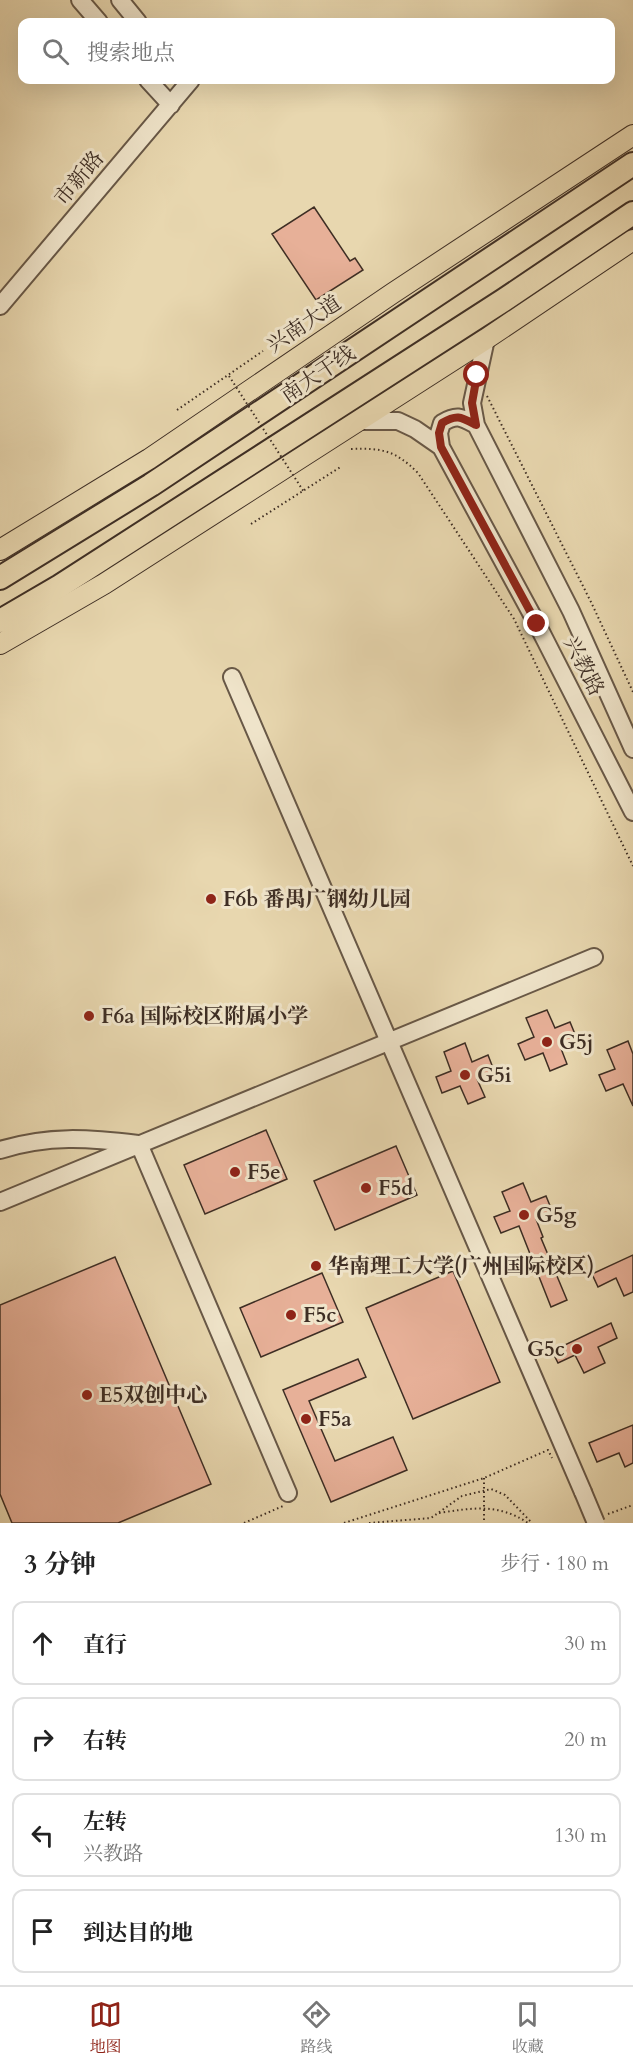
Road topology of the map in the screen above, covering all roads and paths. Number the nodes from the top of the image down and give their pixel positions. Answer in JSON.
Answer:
{"nodes":[{"id":1,"x":80,"y":0,"type":"edge"},
{"id":2,"x":120,"y":0,"type":"edge"},
{"id":3,"x":96,"y":18,"type":"edge"},
{"id":4,"x":135,"y":18,"type":"edge"},
{"id":5,"x":152,"y":84,"type":"edge"},
{"id":6,"x":186,"y":84,"type":"edge"},
{"id":7,"x":171,"y":105,"type":"junction"},
{"id":8,"x":633,"y":135,"type":"edge"},
{"id":9,"x":633,"y":164,"type":"edge"},
{"id":10,"x":633,"y":213,"type":"edge"},
{"id":11,"x":633,"y":240,"type":"edge"},
{"id":12,"x":0,"y":306,"type":"edge"},
{"id":13,"x":486,"y":339,"type":"junction"},
{"id":14,"x":263,"y":351,"type":"dead end"},
{"id":15,"x":477,"y":375,"type":"junction"},
{"id":16,"x":229,"y":376,"type":"junction"},
{"id":17,"x":177,"y":410,"type":"dead end"},
{"id":18,"x":358,"y":421,"type":"junction"},
{"id":19,"x":476,"y":425,"type":"junction"},
{"id":20,"x":441,"y":447,"type":"junction"},
{"id":21,"x":351,"y":449,"type":"dead end"},
{"id":22,"x":342,"y":466,"type":"dead end"},
{"id":23,"x":304,"y":492,"type":"junction"},
{"id":24,"x":251,"y":525,"type":"dead end"},
{"id":25,"x":0,"y":550,"type":"edge"},
{"id":26,"x":2,"y":577,"type":"edge"},
{"id":27,"x":0,"y":621,"type":"edge"},
{"id":28,"x":0,"y":644,"type":"edge"},
{"id":29,"x":232,"y":677,"type":"dead end"},
{"id":30,"x":633,"y":692,"type":"edge"},
{"id":31,"x":633,"y":749,"type":"edge"},
{"id":32,"x":633,"y":812,"type":"edge"},
{"id":33,"x":633,"y":866,"type":"edge"},
{"id":34,"x":594,"y":957,"type":"dead end"},
{"id":35,"x":390,"y":1043,"type":"junction"},
{"id":36,"x":139,"y":1144,"type":"junction"},
{"id":37,"x":0,"y":1150,"type":"edge"},
{"id":38,"x":0,"y":1202,"type":"edge"},
{"id":39,"x":548,"y":1450,"type":"dead end"},
{"id":40,"x":484,"y":1478,"type":"junction"},
{"id":41,"x":484,"y":1490,"type":"junction"},
{"id":42,"x":288,"y":1493,"type":"joint"},
{"id":43,"x":633,"y":1505,"type":"edge"},
{"id":44,"x":484,"y":1509,"type":"junction"},
{"id":45,"x":436,"y":1514,"type":"junction"},
{"id":46,"x":600,"y":1519,"type":"edge"},
{"id":47,"x":244,"y":1523,"type":"edge"},
{"id":48,"x":344,"y":1523,"type":"edge"},
{"id":49,"x":369,"y":1523,"type":"edge"},
{"id":50,"x":484,"y":1523,"type":"edge"},
{"id":51,"x":530,"y":1523,"type":"edge"}],
"edges":[{"from":1,"to":3,"type":"street"},
{"from":2,"to":4,"type":"street"},
{"from":5,"to":7,"type":"street"},
{"from":6,"to":7,"type":"street","name":"市新路"},
{"from":7,"to":12,"type":"street","name":"市新路"},
{"from":8,"to":25,"type":"main road","name":"兴南大道"},
{"from":9,"to":26,"type":"highway","name":"南大干线"},
{"from":10,"to":27,"type":"highway","name":"南大干线"},
{"from":11,"to":13,"type":"main road"},
{"from":13,"to":15,"type":"street"},
{"from":13,"to":18,"type":"main road"},
{"from":14,"to":16,"type":"path"},
{"from":15,"to":19,"type":"street"},
{"from":15,"to":30,"type":"path"},
{"from":16,"to":17,"type":"path"},
{"from":16,"to":23,"type":"path","bridge":true},
{"from":18,"to":20,"type":"street"},
{"from":18,"to":28,"type":"main road"},
{"from":19,"to":20,"type":"street"},
{"from":19,"to":31,"type":"street","name":"兴教路"},
{"from":20,"to":32,"type":"street","name":"兴教路"},
{"from":21,"to":33,"type":"path"},
{"from":22,"to":23,"type":"path"},
{"from":23,"to":24,"type":"path"},
{"from":29,"to":35,"type":"street"},
{"from":34,"to":35,"type":"street"},
{"from":35,"to":36,"type":"street"},
{"from":35,"to":46,"type":"street","bridge":true},
{"from":36,"to":37,"type":"street"},
{"from":36,"to":38,"type":"street"},
{"from":36,"to":42,"type":"street"},
{"from":39,"to":40,"type":"path"},
{"from":40,"to":41,"type":"path"},
{"from":40,"to":48,"type":"path"},
{"from":41,"to":44,"type":"path"},
{"from":41,"to":45,"type":"path"},
{"from":41,"to":51,"type":"path"},
{"from":42,"to":47,"type":"path"},
{"from":43,"to":46,"type":"path"},
{"from":44,"to":45,"type":"path"},
{"from":44,"to":50,"type":"path"},
{"from":44,"to":51,"type":"path"},
{"from":45,"to":49,"type":"path"}]}
